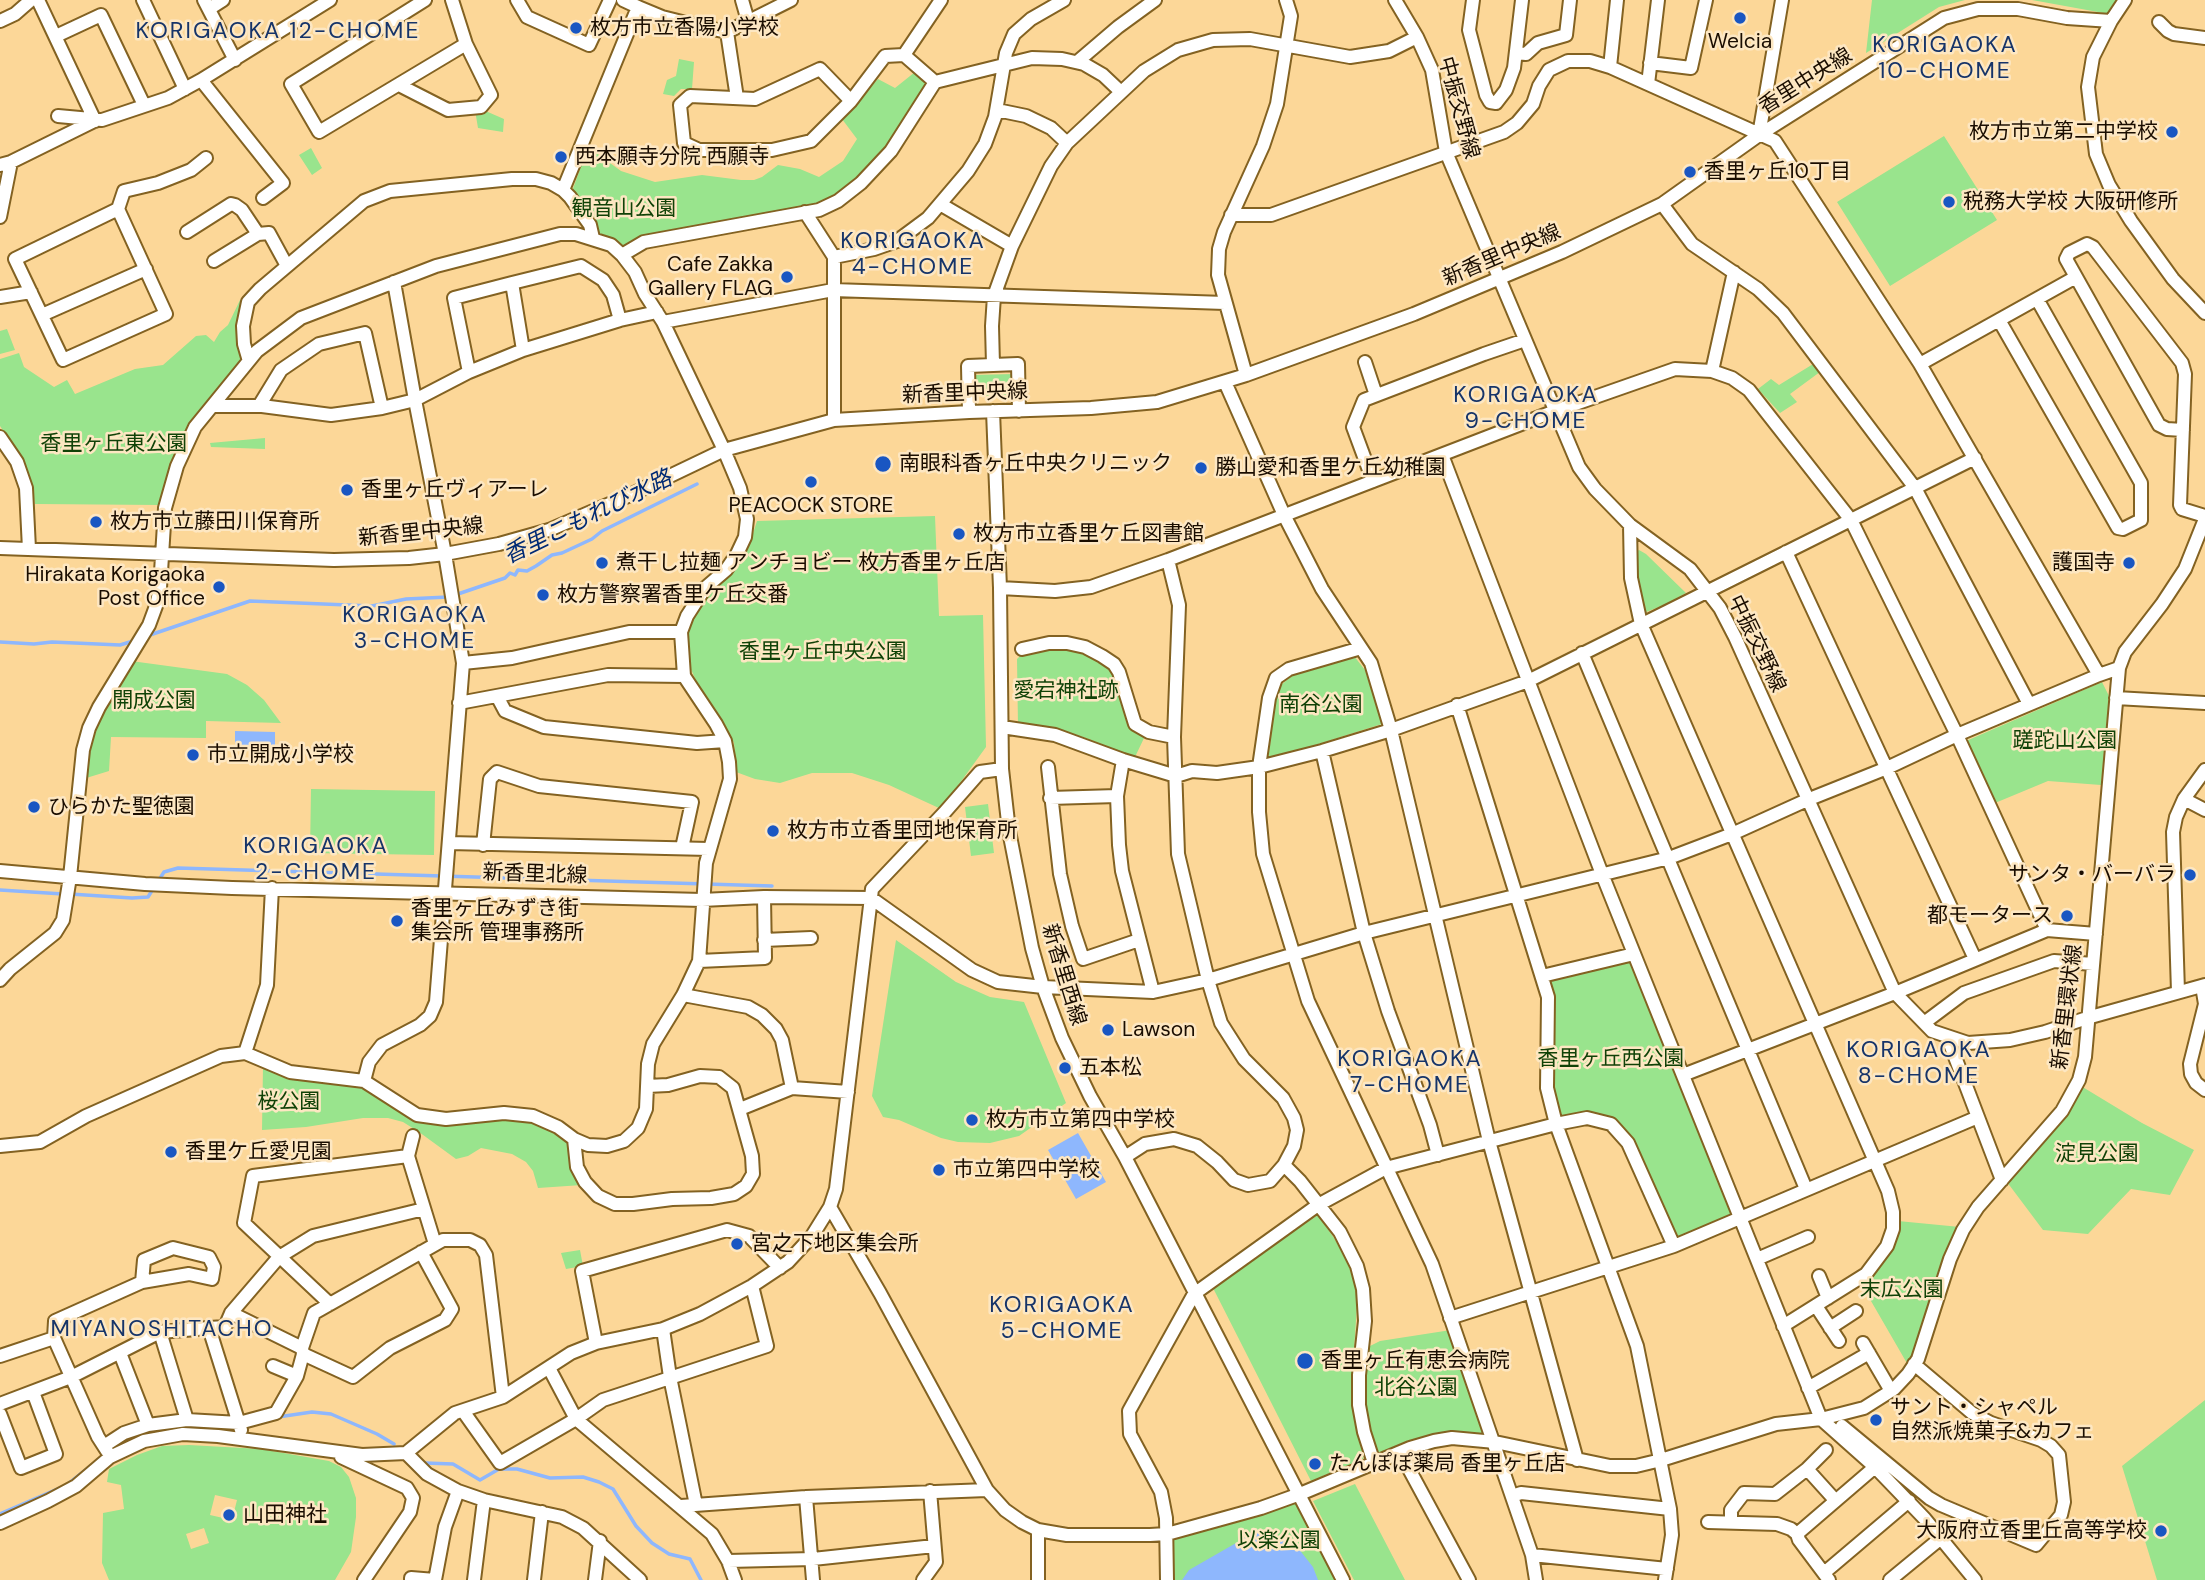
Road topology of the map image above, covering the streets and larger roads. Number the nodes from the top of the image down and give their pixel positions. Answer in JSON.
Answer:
{"nodes":[{"id":1,"x":31,"y":0,"type":"edge"},
{"id":2,"x":38,"y":0,"type":"edge"},
{"id":3,"x":143,"y":0,"type":"edge"},
{"id":4,"x":223,"y":0,"type":"edge"},
{"id":5,"x":330,"y":0,"type":"edge"},
{"id":6,"x":425,"y":0,"type":"edge"},
{"id":7,"x":452,"y":0,"type":"edge"},
{"id":8,"x":517,"y":0,"type":"edge"},
{"id":9,"x":610,"y":0,"type":"edge"},
{"id":10,"x":623,"y":0,"type":"edge"},
{"id":11,"x":742,"y":0,"type":"edge"},
{"id":12,"x":791,"y":0,"type":"edge"},
{"id":13,"x":939,"y":0,"type":"edge"},
{"id":14,"x":1064,"y":0,"type":"edge"},
{"id":15,"x":1156,"y":0,"type":"edge"},
{"id":16,"x":1286,"y":0,"type":"edge"},
{"id":17,"x":1395,"y":0,"type":"edge"},
{"id":18,"x":1473,"y":0,"type":"edge"},
{"id":19,"x":1522,"y":0,"type":"edge"},
{"id":20,"x":1570,"y":0,"type":"edge"},
{"id":21,"x":1616,"y":0,"type":"edge"},
{"id":22,"x":1658,"y":0,"type":"edge"},
{"id":23,"x":1706,"y":0,"type":"edge"},
{"id":24,"x":1782,"y":0,"type":"edge"},
{"id":25,"x":2125,"y":0,"type":"edge"},
{"id":26,"x":206,"y":4,"type":"edge"},
{"id":27,"x":638,"y":7,"type":"junction"},
{"id":28,"x":0,"y":21,"type":"edge"},
{"id":29,"x":748,"y":21,"type":"junction"},
{"id":30,"x":2111,"y":21,"type":"junction"},
{"id":31,"x":2159,"y":22,"type":"dead end"},
{"id":32,"x":727,"y":32,"type":"junction"},
{"id":33,"x":56,"y":36,"type":"junction"},
{"id":34,"x":1417,"y":37,"type":"junction"},
{"id":35,"x":2205,"y":38,"type":"edge"},
{"id":36,"x":466,"y":44,"type":"junction"},
{"id":37,"x":1287,"y":46,"type":"junction"},
{"id":38,"x":1516,"y":53,"type":"junction"},
{"id":39,"x":904,"y":55,"type":"junction"},
{"id":40,"x":235,"y":60,"type":"junction"},
{"id":41,"x":1077,"y":62,"type":"junction"},
{"id":42,"x":1650,"y":63,"type":"junction"},
{"id":43,"x":1005,"y":64,"type":"junction"},
{"id":44,"x":1610,"y":66,"type":"junction"},
{"id":45,"x":201,"y":80,"type":"junction"},
{"id":46,"x":935,"y":82,"type":"junction"},
{"id":47,"x":1648,"y":84,"type":"junction"},
{"id":48,"x":398,"y":85,"type":"junction"},
{"id":49,"x":185,"y":89,"type":"junction"},
{"id":50,"x":1121,"y":92,"type":"junction"},
{"id":51,"x":737,"y":98,"type":"junction"},
{"id":52,"x":851,"y":101,"type":"junction"},
{"id":53,"x":144,"y":105,"type":"junction"},
{"id":54,"x":997,"y":110,"type":"junction"},
{"id":55,"x":58,"y":116,"type":"dead end"},
{"id":56,"x":95,"y":121,"type":"junction"},
{"id":57,"x":1759,"y":135,"type":"junction"},
{"id":58,"x":1067,"y":143,"type":"junction"},
{"id":59,"x":1446,"y":152,"type":"junction"},
{"id":60,"x":206,"y":158,"type":"dead end"},
{"id":61,"x":5,"y":164,"type":"edge"},
{"id":62,"x":563,"y":190,"type":"junction"},
{"id":63,"x":263,"y":198,"type":"dead end"},
{"id":64,"x":940,"y":204,"type":"junction"},
{"id":65,"x":1662,"y":204,"type":"junction"},
{"id":66,"x":118,"y":209,"type":"junction"},
{"id":67,"x":805,"y":212,"type":"junction"},
{"id":68,"x":1231,"y":215,"type":"junction"},
{"id":69,"x":0,"y":217,"type":"edge"},
{"id":70,"x":187,"y":232,"type":"dead end"},
{"id":71,"x":258,"y":234,"type":"junction"},
{"id":72,"x":593,"y":238,"type":"junction"},
{"id":73,"x":1012,"y":246,"type":"junction"},
{"id":74,"x":622,"y":255,"type":"junction"},
{"id":75,"x":834,"y":257,"type":"junction"},
{"id":76,"x":214,"y":261,"type":"dead end"},
{"id":77,"x":287,"y":266,"type":"junction"},
{"id":78,"x":146,"y":269,"type":"junction"},
{"id":79,"x":1734,"y":272,"type":"junction"},
{"id":80,"x":2076,"y":277,"type":"junction"},
{"id":81,"x":1499,"y":278,"type":"junction"},
{"id":82,"x":394,"y":282,"type":"junction"},
{"id":83,"x":512,"y":283,"type":"junction"},
{"id":84,"x":834,"y":290,"type":"junction"},
{"id":85,"x":31,"y":292,"type":"junction"},
{"id":86,"x":995,"y":296,"type":"junction"},
{"id":87,"x":0,"y":297,"type":"edge"},
{"id":88,"x":2037,"y":299,"type":"junction"},
{"id":89,"x":1224,"y":303,"type":"junction"},
{"id":90,"x":2205,"y":313,"type":"edge"},
{"id":91,"x":42,"y":315,"type":"junction"},
{"id":92,"x":660,"y":317,"type":"junction"},
{"id":93,"x":620,"y":320,"type":"junction"},
{"id":94,"x":1998,"y":320,"type":"junction"},
{"id":95,"x":1525,"y":340,"type":"junction"},
{"id":96,"x":523,"y":350,"type":"junction"},
{"id":97,"x":249,"y":361,"type":"junction"},
{"id":98,"x":1365,"y":362,"type":"dead end"},
{"id":99,"x":1920,"y":364,"type":"junction"},
{"id":100,"x":992,"y":365,"type":"junction"},
{"id":101,"x":469,"y":372,"type":"junction"},
{"id":102,"x":1712,"y":372,"type":"junction"},
{"id":103,"x":1246,"y":375,"type":"junction"},
{"id":104,"x":1225,"y":382,"type":"junction"},
{"id":105,"x":1376,"y":395,"type":"junction"},
{"id":106,"x":415,"y":400,"type":"junction"},
{"id":107,"x":214,"y":406,"type":"junction"},
{"id":108,"x":259,"y":406,"type":"junction"},
{"id":109,"x":383,"y":408,"type":"junction"},
{"id":110,"x":993,"y":411,"type":"junction"},
{"id":111,"x":1018,"y":411,"type":"junction"},
{"id":112,"x":1555,"y":411,"type":"junction"},
{"id":113,"x":969,"y":412,"type":"junction"},
{"id":114,"x":834,"y":420,"type":"junction"},
{"id":115,"x":2183,"y":430,"type":"junction"},
{"id":116,"x":0,"y":437,"type":"edge"},
{"id":117,"x":724,"y":450,"type":"junction"},
{"id":118,"x":1442,"y":455,"type":"junction"},
{"id":119,"x":1975,"y":458,"type":"junction"},
{"id":120,"x":1373,"y":481,"type":"junction"},
{"id":121,"x":1915,"y":488,"type":"junction"},
{"id":122,"x":1284,"y":515,"type":"junction"},
{"id":123,"x":2205,"y":518,"type":"edge"},
{"id":124,"x":1851,"y":520,"type":"junction"},
{"id":125,"x":1630,"y":524,"type":"junction"},
{"id":126,"x":0,"y":548,"type":"edge"},
{"id":127,"x":29,"y":549,"type":"junction"},
{"id":128,"x":1786,"y":552,"type":"junction"},
{"id":129,"x":162,"y":553,"type":"junction"},
{"id":130,"x":445,"y":554,"type":"junction"},
{"id":131,"x":1168,"y":560,"type":"junction"},
{"id":132,"x":1000,"y":588,"type":"junction"},
{"id":133,"x":1707,"y":591,"type":"junction"},
{"id":134,"x":1641,"y":624,"type":"junction"},
{"id":135,"x":681,"y":632,"type":"junction"},
{"id":136,"x":1361,"y":648,"type":"junction"},
{"id":137,"x":1022,"y":649,"type":"dead end"},
{"id":138,"x":1582,"y":653,"type":"junction"},
{"id":139,"x":463,"y":663,"type":"junction"},
{"id":140,"x":2119,"y":668,"type":"junction"},
{"id":141,"x":2099,"y":675,"type":"junction"},
{"id":142,"x":684,"y":676,"type":"junction"},
{"id":143,"x":1528,"y":681,"type":"junction"},
{"id":144,"x":497,"y":696,"type":"junction"},
{"id":145,"x":2116,"y":698,"type":"junction"},
{"id":146,"x":459,"y":703,"type":"junction"},
{"id":147,"x":2029,"y":704,"type":"junction"},
{"id":148,"x":2205,"y":704,"type":"edge"},
{"id":149,"x":1457,"y":705,"type":"junction"},
{"id":150,"x":1002,"y":727,"type":"junction"},
{"id":151,"x":1391,"y":730,"type":"junction"},
{"id":152,"x":1957,"y":735,"type":"junction"},
{"id":153,"x":1174,"y":737,"type":"junction"},
{"id":154,"x":725,"y":741,"type":"junction"},
{"id":155,"x":1322,"y":751,"type":"junction"},
{"id":156,"x":1123,"y":760,"type":"junction"},
{"id":157,"x":1048,"y":766,"type":"dead end"},
{"id":158,"x":1259,"y":767,"type":"junction"},
{"id":159,"x":1887,"y":768,"type":"junction"},
{"id":160,"x":1002,"y":769,"type":"junction"},
{"id":161,"x":2205,"y":770,"type":"edge"},
{"id":162,"x":1176,"y":776,"type":"junction"},
{"id":163,"x":1117,"y":796,"type":"junction"},
{"id":164,"x":1050,"y":798,"type":"junction"},
{"id":165,"x":1807,"y":800,"type":"junction"},
{"id":166,"x":2184,"y":800,"type":"junction"},
{"id":167,"x":2205,"y":810,"type":"edge"},
{"id":168,"x":1732,"y":834,"type":"junction"},
{"id":169,"x":449,"y":843,"type":"junction"},
{"id":170,"x":482,"y":845,"type":"junction"},
{"id":171,"x":682,"y":848,"type":"junction"},
{"id":172,"x":709,"y":849,"type":"junction"},
{"id":173,"x":1669,"y":858,"type":"junction"},
{"id":174,"x":0,"y":871,"type":"edge"},
{"id":175,"x":1602,"y":874,"type":"junction"},
{"id":176,"x":70,"y":877,"type":"junction"},
{"id":177,"x":446,"y":881,"type":"junction"},
{"id":178,"x":272,"y":888,"type":"junction"},
{"id":179,"x":1517,"y":894,"type":"junction"},
{"id":180,"x":703,"y":895,"type":"junction"},
{"id":181,"x":764,"y":897,"type":"junction"},
{"id":182,"x":871,"y":898,"type":"junction"},
{"id":183,"x":1436,"y":915,"type":"junction"},
{"id":184,"x":2047,"y":930,"type":"junction"},
{"id":185,"x":1364,"y":933,"type":"junction"},
{"id":186,"x":2096,"y":934,"type":"junction"},
{"id":187,"x":811,"y":938,"type":"dead end"},
{"id":188,"x":764,"y":940,"type":"junction"},
{"id":189,"x":1139,"y":940,"type":"junction"},
{"id":190,"x":1293,"y":953,"type":"junction"},
{"id":191,"x":1634,"y":954,"type":"junction"},
{"id":192,"x":1975,"y":959,"type":"junction"},
{"id":193,"x":699,"y":961,"type":"junction"},
{"id":194,"x":2093,"y":964,"type":"junction"},
{"id":195,"x":1542,"y":976,"type":"junction"},
{"id":196,"x":0,"y":980,"type":"edge"},
{"id":197,"x":1208,"y":980,"type":"junction"},
{"id":198,"x":2203,"y":985,"type":"edge"},
{"id":199,"x":1043,"y":987,"type":"junction"},
{"id":200,"x":1153,"y":992,"type":"junction"},
{"id":201,"x":2178,"y":992,"type":"junction"},
{"id":202,"x":1895,"y":993,"type":"junction"},
{"id":203,"x":682,"y":995,"type":"junction"},
{"id":204,"x":2087,"y":1017,"type":"junction"},
{"id":205,"x":1815,"y":1023,"type":"junction"},
{"id":206,"x":1924,"y":1023,"type":"junction"},
{"id":207,"x":1947,"y":1036,"type":"junction"},
{"id":208,"x":1748,"y":1049,"type":"junction"},
{"id":209,"x":245,"y":1053,"type":"junction"},
{"id":210,"x":1683,"y":1075,"type":"junction"},
{"id":211,"x":364,"y":1081,"type":"junction"},
{"id":212,"x":647,"y":1086,"type":"junction"},
{"id":213,"x":793,"y":1088,"type":"junction"},
{"id":214,"x":2205,"y":1090,"type":"edge"},
{"id":215,"x":848,"y":1092,"type":"junction"},
{"id":216,"x":740,"y":1109,"type":"junction"},
{"id":217,"x":1978,"y":1116,"type":"junction"},
{"id":218,"x":1556,"y":1124,"type":"junction"},
{"id":219,"x":413,"y":1136,"type":"dead end"},
{"id":220,"x":574,"y":1139,"type":"junction"},
{"id":221,"x":1489,"y":1141,"type":"junction"},
{"id":222,"x":0,"y":1146,"type":"edge"},
{"id":223,"x":1437,"y":1155,"type":"junction"},
{"id":224,"x":408,"y":1156,"type":"junction"},
{"id":225,"x":1125,"y":1157,"type":"junction"},
{"id":226,"x":1875,"y":1160,"type":"junction"},
{"id":227,"x":1284,"y":1165,"type":"junction"},
{"id":228,"x":1386,"y":1168,"type":"junction"},
{"id":229,"x":2002,"y":1180,"type":"junction"},
{"id":230,"x":1806,"y":1189,"type":"junction"},
{"id":231,"x":1318,"y":1205,"type":"junction"},
{"id":232,"x":830,"y":1207,"type":"junction"},
{"id":233,"x":424,"y":1209,"type":"junction"},
{"id":234,"x":1740,"y":1217,"type":"junction"},
{"id":235,"x":1808,"y":1237,"type":"dead end"},
{"id":236,"x":435,"y":1244,"type":"junction"},
{"id":237,"x":1674,"y":1246,"type":"junction"},
{"id":238,"x":421,"y":1252,"type":"junction"},
{"id":239,"x":279,"y":1257,"type":"junction"},
{"id":240,"x":1757,"y":1259,"type":"junction"},
{"id":241,"x":780,"y":1268,"type":"junction"},
{"id":242,"x":1608,"y":1268,"type":"junction"},
{"id":243,"x":1819,"y":1276,"type":"dead end"},
{"id":244,"x":142,"y":1282,"type":"junction"},
{"id":245,"x":752,"y":1286,"type":"junction"},
{"id":246,"x":1532,"y":1293,"type":"junction"},
{"id":247,"x":1194,"y":1294,"type":"junction"},
{"id":248,"x":1828,"y":1298,"type":"junction"},
{"id":249,"x":330,"y":1304,"type":"junction"},
{"id":250,"x":1816,"y":1306,"type":"junction"},
{"id":251,"x":1856,"y":1311,"type":"dead end"},
{"id":252,"x":231,"y":1314,"type":"junction"},
{"id":253,"x":1450,"y":1318,"type":"junction"},
{"id":254,"x":1783,"y":1326,"type":"junction"},
{"id":255,"x":209,"y":1328,"type":"junction"},
{"id":256,"x":1830,"y":1328,"type":"junction"},
{"id":257,"x":663,"y":1329,"type":"junction"},
{"id":258,"x":160,"y":1332,"type":"junction"},
{"id":259,"x":54,"y":1338,"type":"junction"},
{"id":260,"x":1839,"y":1341,"type":"dead end"},
{"id":261,"x":596,"y":1343,"type":"junction"},
{"id":262,"x":302,"y":1351,"type":"junction"},
{"id":263,"x":120,"y":1353,"type":"junction"},
{"id":264,"x":0,"y":1356,"type":"edge"},
{"id":265,"x":1914,"y":1364,"type":"junction"},
{"id":266,"x":273,"y":1366,"type":"dead end"},
{"id":267,"x":549,"y":1368,"type":"junction"},
{"id":268,"x":297,"y":1376,"type":"junction"},
{"id":269,"x":71,"y":1377,"type":"junction"},
{"id":270,"x":670,"y":1377,"type":"junction"},
{"id":271,"x":1808,"y":1388,"type":"junction"},
{"id":272,"x":1891,"y":1391,"type":"junction"},
{"id":273,"x":33,"y":1392,"type":"junction"},
{"id":274,"x":503,"y":1397,"type":"junction"},
{"id":275,"x":0,"y":1404,"type":"edge"},
{"id":276,"x":463,"y":1410,"type":"junction"},
{"id":277,"x":0,"y":1414,"type":"edge"},
{"id":278,"x":1826,"y":1418,"type":"junction"},
{"id":279,"x":576,"y":1419,"type":"junction"},
{"id":280,"x":187,"y":1420,"type":"junction"},
{"id":281,"x":239,"y":1423,"type":"junction"},
{"id":282,"x":148,"y":1425,"type":"junction"},
{"id":283,"x":244,"y":1439,"type":"junction"},
{"id":284,"x":1494,"y":1442,"type":"junction"},
{"id":285,"x":1826,"y":1450,"type":"dead end"},
{"id":286,"x":107,"y":1452,"type":"junction"},
{"id":287,"x":332,"y":1453,"type":"junction"},
{"id":288,"x":407,"y":1453,"type":"junction"},
{"id":289,"x":1398,"y":1453,"type":"junction"},
{"id":290,"x":1577,"y":1460,"type":"junction"},
{"id":291,"x":1661,"y":1460,"type":"junction"},
{"id":292,"x":1374,"y":1463,"type":"junction"},
{"id":293,"x":1874,"y":1467,"type":"junction"},
{"id":294,"x":1807,"y":1469,"type":"junction"},
{"id":295,"x":427,"y":1474,"type":"junction"},
{"id":296,"x":987,"y":1490,"type":"junction"},
{"id":297,"x":458,"y":1491,"type":"junction"},
{"id":298,"x":930,"y":1492,"type":"junction"},
{"id":299,"x":410,"y":1493,"type":"junction"},
{"id":300,"x":1300,"y":1494,"type":"junction"},
{"id":301,"x":806,"y":1496,"type":"junction"},
{"id":302,"x":1512,"y":1496,"type":"junction"},
{"id":303,"x":484,"y":1500,"type":"junction"},
{"id":304,"x":1835,"y":1500,"type":"junction"},
{"id":305,"x":1909,"y":1502,"type":"junction"},
{"id":306,"x":696,"y":1505,"type":"junction"},
{"id":307,"x":681,"y":1506,"type":"junction"},
{"id":308,"x":1670,"y":1509,"type":"junction"},
{"id":309,"x":542,"y":1512,"type":"junction"},
{"id":310,"x":1708,"y":1522,"type":"dead end"},
{"id":311,"x":1731,"y":1522,"type":"junction"},
{"id":312,"x":0,"y":1523,"type":"edge"},
{"id":313,"x":1038,"y":1530,"type":"junction"},
{"id":314,"x":1167,"y":1534,"type":"junction"},
{"id":315,"x":1797,"y":1534,"type":"junction"},
{"id":316,"x":1941,"y":1538,"type":"junction"},
{"id":317,"x":600,"y":1541,"type":"junction"},
{"id":318,"x":934,"y":1546,"type":"junction"},
{"id":319,"x":1532,"y":1555,"type":"junction"},
{"id":320,"x":813,"y":1559,"type":"junction"},
{"id":321,"x":727,"y":1561,"type":"junction"},
{"id":322,"x":1666,"y":1575,"type":"edge"},
{"id":323,"x":1827,"y":1576,"type":"edge"},
{"id":324,"x":1970,"y":1578,"type":"edge"},
{"id":325,"x":364,"y":1580,"type":"edge"},
{"id":326,"x":411,"y":1580,"type":"edge"},
{"id":327,"x":474,"y":1580,"type":"edge"},
{"id":328,"x":534,"y":1580,"type":"edge"},
{"id":329,"x":595,"y":1580,"type":"edge"},
{"id":330,"x":640,"y":1580,"type":"edge"},
{"id":331,"x":735,"y":1580,"type":"edge"},
{"id":332,"x":813,"y":1580,"type":"edge"},
{"id":333,"x":923,"y":1580,"type":"edge"},
{"id":334,"x":1038,"y":1580,"type":"edge"},
{"id":335,"x":1167,"y":1580,"type":"edge"},
{"id":336,"x":1343,"y":1580,"type":"edge"},
{"id":337,"x":1469,"y":1580,"type":"edge"},
{"id":338,"x":1536,"y":1580,"type":"edge"},
{"id":339,"x":1890,"y":1580,"type":"edge"}],
"edges":[{"from":1,"to":28,"type":"street"},
{"from":2,"to":33,"type":"street"},
{"from":3,"to":49,"type":"street"},
{"from":4,"to":26,"type":"street"},
{"from":5,"to":40,"type":"street"},
{"from":6,"to":48,"type":"street"},
{"from":7,"to":36,"type":"street"},
{"from":8,"to":9,"type":"street"},
{"from":10,"to":27,"type":"street"},
{"from":11,"to":29,"type":"street"},
{"from":12,"to":29,"type":"street"},
{"from":13,"to":39,"type":"street"},
{"from":14,"to":43,"type":"street"},
{"from":15,"to":41,"type":"street"},
{"from":16,"to":37,"type":"street"},
{"from":17,"to":34,"type":"street","name":"中振交野線"},
{"from":18,"to":38,"type":"street"},
{"from":19,"to":38,"type":"street"},
{"from":20,"to":38,"type":"street"},
{"from":21,"to":44,"type":"street"},
{"from":22,"to":42,"type":"street"},
{"from":23,"to":42,"type":"street"},
{"from":24,"to":57,"type":"street"},
{"from":25,"to":30,"type":"street"},
{"from":26,"to":40,"type":"street"},
{"from":27,"to":32,"type":"street"},
{"from":27,"to":62,"type":"street"},
{"from":29,"to":32,"type":"street"},
{"from":30,"to":57,"type":"street","name":"香里中央線"},
{"from":30,"to":90,"type":"street"},
{"from":31,"to":35,"type":"street"},
{"from":32,"to":51,"type":"street"},
{"from":33,"to":53,"type":"street"},
{"from":33,"to":56,"type":"street"},
{"from":34,"to":37,"type":"street"},
{"from":34,"to":59,"type":"street","name":"中振交野線"},
{"from":36,"to":48,"type":"street"},
{"from":36,"to":48,"type":"street"},
{"from":37,"to":50,"type":"street"},
{"from":37,"to":68,"type":"street"},
{"from":39,"to":46,"type":"street"},
{"from":39,"to":52,"type":"street"},
{"from":40,"to":45,"type":"street"},
{"from":41,"to":43,"type":"street"},
{"from":41,"to":50,"type":"street"},
{"from":42,"to":47,"type":"street"},
{"from":43,"to":46,"type":"street"},
{"from":43,"to":54,"type":"street"},
{"from":44,"to":47,"type":"street"},
{"from":44,"to":59,"type":"street"},
{"from":45,"to":49,"type":"street"},
{"from":45,"to":63,"type":"street"},
{"from":46,"to":67,"type":"street"},
{"from":47,"to":57,"type":"street"},
{"from":49,"to":53,"type":"street"},
{"from":50,"to":58,"type":"street"},
{"from":51,"to":52,"type":"street"},
{"from":51,"to":52,"type":"street"},
{"from":53,"to":56,"type":"street"},
{"from":54,"to":58,"type":"street"},
{"from":54,"to":64,"type":"street"},
{"from":55,"to":56,"type":"street"},
{"from":56,"to":61,"type":"street"},
{"from":57,"to":65,"type":"street","name":"新香里中央線"},
{"from":57,"to":99,"type":"street"},
{"from":58,"to":73,"type":"street"},
{"from":59,"to":68,"type":"street"},
{"from":59,"to":81,"type":"street","name":"中振交野線"},
{"from":60,"to":66,"type":"street"},
{"from":61,"to":69,"type":"street"},
{"from":62,"to":72,"type":"street"},
{"from":62,"to":77,"type":"street"},
{"from":64,"to":73,"type":"street"},
{"from":64,"to":75,"type":"street"},
{"from":65,"to":79,"type":"street"},
{"from":65,"to":81,"type":"street","name":"新香里中央線"},
{"from":66,"to":78,"type":"street"},
{"from":66,"to":85,"type":"street"},
{"from":67,"to":74,"type":"street"},
{"from":67,"to":75,"type":"street"},
{"from":68,"to":89,"type":"street"},
{"from":70,"to":71,"type":"street"},
{"from":71,"to":76,"type":"street"},
{"from":71,"to":77,"type":"street"},
{"from":72,"to":74,"type":"street"},
{"from":72,"to":82,"type":"street"},
{"from":73,"to":86,"type":"street"},
{"from":74,"to":92,"type":"street"},
{"from":75,"to":84,"type":"street"},
{"from":77,"to":97,"type":"street"},
{"from":78,"to":91,"type":"street"},
{"from":78,"to":91,"type":"street"},
{"from":79,"to":102,"type":"street"},
{"from":79,"to":121,"type":"street"},
{"from":80,"to":88,"type":"street"},
{"from":80,"to":115,"type":"street"},
{"from":80,"to":115,"type":"street"},
{"from":81,"to":95,"type":"street","name":"中振交野線"},
{"from":81,"to":103,"type":"street","name":"新香里中央線"},
{"from":82,"to":97,"type":"street"},
{"from":82,"to":106,"type":"street"},
{"from":83,"to":93,"type":"street"},
{"from":83,"to":96,"type":"street"},
{"from":83,"to":101,"type":"street"},
{"from":84,"to":86,"type":"street"},
{"from":84,"to":92,"type":"street"},
{"from":84,"to":114,"type":"street"},
{"from":85,"to":87,"type":"street"},
{"from":85,"to":91,"type":"street"},
{"from":86,"to":89,"type":"street"},
{"from":86,"to":100,"type":"street"},
{"from":88,"to":94,"type":"street"},
{"from":88,"to":94,"type":"street"},
{"from":89,"to":103,"type":"street"},
{"from":92,"to":93,"type":"street"},
{"from":92,"to":117,"type":"street"},
{"from":93,"to":96,"type":"street"},
{"from":94,"to":99,"type":"street"},
{"from":95,"to":105,"type":"street"},
{"from":95,"to":112,"type":"street","name":"中振交野線"},
{"from":96,"to":101,"type":"street"},
{"from":97,"to":107,"type":"street"},
{"from":98,"to":105,"type":"street"},
{"from":99,"to":119,"type":"street"},
{"from":100,"to":111,"type":"street"},
{"from":100,"to":113,"type":"street"},
{"from":101,"to":106,"type":"street"},
{"from":102,"to":112,"type":"street"},
{"from":102,"to":124,"type":"street"},
{"from":103,"to":104,"type":"street","name":"新香里中央線"},
{"from":104,"to":111,"type":"street","name":"新香里中央線"},
{"from":104,"to":122,"type":"street"},
{"from":105,"to":120,"type":"street"},
{"from":106,"to":109,"type":"street"},
{"from":106,"to":130,"type":"street"},
{"from":107,"to":108,"type":"street"},
{"from":107,"to":129,"type":"street"},
{"from":108,"to":109,"type":"street"},
{"from":108,"to":109,"type":"street"},
{"from":110,"to":111,"type":"street","name":"新香里中央線"},
{"from":110,"to":113,"type":"street","name":"新香里中央線"},
{"from":110,"to":132,"type":"street","name":"新香里西線"},
{"from":112,"to":118,"type":"street"},
{"from":112,"to":125,"type":"street","name":"中振交野線"},
{"from":113,"to":114,"type":"street","name":"新香里中央線"},
{"from":114,"to":117,"type":"street","name":"新香里中央線"},
{"from":115,"to":123,"type":"street"},
{"from":116,"to":127,"type":"street"},
{"from":117,"to":130,"type":"street","name":"新香里中央線"},
{"from":117,"to":135,"type":"street"},
{"from":118,"to":120,"type":"street"},
{"from":118,"to":143,"type":"street"},
{"from":119,"to":121,"type":"street"},
{"from":119,"to":141,"type":"street"},
{"from":120,"to":122,"type":"street"},
{"from":121,"to":124,"type":"street"},
{"from":121,"to":147,"type":"street"},
{"from":122,"to":131,"type":"street"},
{"from":122,"to":136,"type":"street"},
{"from":123,"to":140,"type":"street","name":"新香里環状線"},
{"from":124,"to":128,"type":"street"},
{"from":124,"to":152,"type":"street"},
{"from":125,"to":133,"type":"street","name":"中振交野線"},
{"from":125,"to":134,"type":"street"},
{"from":126,"to":127,"type":"street","name":"新香里中央線"},
{"from":127,"to":129,"type":"street","name":"新香里中央線"},
{"from":128,"to":133,"type":"street"},
{"from":128,"to":159,"type":"street"},
{"from":129,"to":130,"type":"street","name":"新香里中央線"},
{"from":129,"to":176,"type":"street"},
{"from":130,"to":139,"type":"street"},
{"from":131,"to":132,"type":"street"},
{"from":131,"to":153,"type":"street"},
{"from":132,"to":150,"type":"street","name":"新香里西線"},
{"from":133,"to":134,"type":"street"},
{"from":133,"to":165,"type":"street","name":"中振交野線"},
{"from":134,"to":138,"type":"street"},
{"from":134,"to":168,"type":"street"},
{"from":135,"to":139,"type":"street"},
{"from":135,"to":142,"type":"street"},
{"from":136,"to":151,"type":"street"},
{"from":136,"to":158,"type":"street"},
{"from":137,"to":153,"type":"street"},
{"from":138,"to":143,"type":"street"},
{"from":138,"to":173,"type":"street"},
{"from":139,"to":146,"type":"street"},
{"from":140,"to":141,"type":"street"},
{"from":140,"to":145,"type":"street","name":"新香里環状線"},
{"from":141,"to":147,"type":"street"},
{"from":142,"to":144,"type":"street"},
{"from":142,"to":154,"type":"street"},
{"from":143,"to":149,"type":"street"},
{"from":143,"to":175,"type":"street"},
{"from":144,"to":146,"type":"street"},
{"from":144,"to":154,"type":"street"},
{"from":145,"to":148,"type":"street"},
{"from":145,"to":186,"type":"street","name":"新香里環状線"},
{"from":146,"to":169,"type":"street"},
{"from":147,"to":152,"type":"street"},
{"from":149,"to":151,"type":"street"},
{"from":149,"to":179,"type":"street"},
{"from":150,"to":156,"type":"street"},
{"from":150,"to":160,"type":"street","name":"新香里西線"},
{"from":151,"to":155,"type":"street"},
{"from":151,"to":183,"type":"street"},
{"from":152,"to":159,"type":"street"},
{"from":152,"to":184,"type":"street"},
{"from":153,"to":162,"type":"street"},
{"from":154,"to":172,"type":"street"},
{"from":155,"to":158,"type":"street"},
{"from":155,"to":185,"type":"street"},
{"from":156,"to":162,"type":"street"},
{"from":156,"to":163,"type":"street"},
{"from":157,"to":164,"type":"street"},
{"from":158,"to":162,"type":"street"},
{"from":158,"to":190,"type":"street"},
{"from":159,"to":165,"type":"street"},
{"from":159,"to":192,"type":"street"},
{"from":160,"to":182,"type":"street"},
{"from":160,"to":199,"type":"street","name":"新香里西線"},
{"from":161,"to":166,"type":"street"},
{"from":162,"to":197,"type":"street"},
{"from":163,"to":164,"type":"street"},
{"from":163,"to":189,"type":"street"},
{"from":164,"to":189,"type":"street"},
{"from":165,"to":168,"type":"street"},
{"from":165,"to":202,"type":"street","name":"中振交野線"},
{"from":166,"to":167,"type":"street"},
{"from":166,"to":201,"type":"street"},
{"from":168,"to":173,"type":"street"},
{"from":168,"to":205,"type":"street"},
{"from":169,"to":170,"type":"street"},
{"from":169,"to":177,"type":"street"},
{"from":170,"to":171,"type":"street"},
{"from":170,"to":171,"type":"street"},
{"from":171,"to":172,"type":"street"},
{"from":172,"to":180,"type":"street"},
{"from":173,"to":175,"type":"street"},
{"from":173,"to":208,"type":"street"},
{"from":174,"to":176,"type":"street","name":"新香里北線"},
{"from":175,"to":179,"type":"street"},
{"from":175,"to":191,"type":"street"},
{"from":176,"to":178,"type":"street","name":"新香里北線"},
{"from":176,"to":196,"type":"street"},
{"from":177,"to":178,"type":"street","name":"新香里北線"},
{"from":177,"to":180,"type":"street","name":"新香里北線"},
{"from":177,"to":211,"type":"street"},
{"from":178,"to":209,"type":"street"},
{"from":179,"to":183,"type":"street"},
{"from":179,"to":195,"type":"street"},
{"from":180,"to":181,"type":"street","name":"新香里北線"},
{"from":180,"to":193,"type":"street"},
{"from":181,"to":182,"type":"street","name":"新香里北線"},
{"from":181,"to":188,"type":"street"},
{"from":182,"to":199,"type":"street"},
{"from":182,"to":215,"type":"street"},
{"from":183,"to":185,"type":"street"},
{"from":183,"to":221,"type":"street"},
{"from":184,"to":186,"type":"street"},
{"from":184,"to":192,"type":"street"},
{"from":185,"to":190,"type":"street"},
{"from":185,"to":223,"type":"street"},
{"from":186,"to":194,"type":"street","name":"新香里環状線"},
{"from":187,"to":188,"type":"street"},
{"from":188,"to":193,"type":"street"},
{"from":189,"to":200,"type":"street"},
{"from":190,"to":197,"type":"street"},
{"from":190,"to":228,"type":"street"},
{"from":191,"to":195,"type":"street"},
{"from":191,"to":210,"type":"street"},
{"from":192,"to":202,"type":"street"},
{"from":193,"to":203,"type":"street"},
{"from":194,"to":204,"type":"street","name":"新香里環状線"},
{"from":194,"to":206,"type":"street"},
{"from":195,"to":218,"type":"street"},
{"from":197,"to":200,"type":"street"},
{"from":197,"to":227,"type":"street"},
{"from":198,"to":201,"type":"street","name":"中振交野線"},
{"from":198,"to":214,"type":"street"},
{"from":199,"to":200,"type":"street"},
{"from":199,"to":225,"type":"street","name":"新香里西線"},
{"from":201,"to":204,"type":"street","name":"中振交野線"},
{"from":202,"to":205,"type":"street"},
{"from":202,"to":206,"type":"street","name":"中振交野線"},
{"from":203,"to":212,"type":"street"},
{"from":203,"to":213,"type":"street"},
{"from":204,"to":207,"type":"street","name":"中振交野線"},
{"from":204,"to":229,"type":"street","name":"新香里環状線"},
{"from":205,"to":208,"type":"street"},
{"from":205,"to":226,"type":"street"},
{"from":206,"to":207,"type":"street","name":"中振交野線"},
{"from":207,"to":217,"type":"street"},
{"from":208,"to":210,"type":"street"},
{"from":208,"to":230,"type":"street"},
{"from":209,"to":211,"type":"street"},
{"from":209,"to":222,"type":"street"},
{"from":210,"to":234,"type":"street"},
{"from":211,"to":220,"type":"street"},
{"from":212,"to":216,"type":"street"},
{"from":212,"to":220,"type":"street"},
{"from":213,"to":215,"type":"street"},
{"from":213,"to":216,"type":"street"},
{"from":215,"to":232,"type":"street"},
{"from":216,"to":220,"type":"street"},
{"from":217,"to":226,"type":"street"},
{"from":217,"to":229,"type":"street"},
{"from":218,"to":221,"type":"street"},
{"from":218,"to":237,"type":"street"},
{"from":218,"to":242,"type":"street"},
{"from":219,"to":224,"type":"street"},
{"from":221,"to":223,"type":"street"},
{"from":221,"to":246,"type":"street"},
{"from":223,"to":228,"type":"street"},
{"from":224,"to":233,"type":"street"},
{"from":224,"to":239,"type":"street"},
{"from":225,"to":227,"type":"street"},
{"from":225,"to":247,"type":"street","name":"新香里西線"},
{"from":226,"to":230,"type":"street"},
{"from":226,"to":248,"type":"street"},
{"from":227,"to":231,"type":"street"},
{"from":228,"to":231,"type":"street"},
{"from":228,"to":253,"type":"street"},
{"from":229,"to":265,"type":"street","name":"新香里環状線"},
{"from":230,"to":234,"type":"street"},
{"from":231,"to":247,"type":"street"},
{"from":231,"to":292,"type":"street"},
{"from":232,"to":241,"type":"street"},
{"from":232,"to":296,"type":"street"},
{"from":233,"to":236,"type":"street"},
{"from":233,"to":239,"type":"street"},
{"from":234,"to":237,"type":"street"},
{"from":234,"to":240,"type":"street"},
{"from":235,"to":240,"type":"street"},
{"from":236,"to":238,"type":"street"},
{"from":236,"to":274,"type":"street"},
{"from":237,"to":242,"type":"street"},
{"from":238,"to":249,"type":"street"},
{"from":238,"to":262,"type":"street"},
{"from":239,"to":249,"type":"street"},
{"from":239,"to":252,"type":"street"},
{"from":240,"to":254,"type":"street"},
{"from":241,"to":245,"type":"street"},
{"from":241,"to":261,"type":"street"},
{"from":242,"to":246,"type":"street"},
{"from":242,"to":291,"type":"street"},
{"from":243,"to":248,"type":"street"},
{"from":244,"to":244,"type":"street"},
{"from":244,"to":259,"type":"street"},
{"from":245,"to":257,"type":"street"},
{"from":245,"to":270,"type":"street"},
{"from":246,"to":253,"type":"street"},
{"from":246,"to":290,"type":"street"},
{"from":247,"to":300,"type":"street","name":"新香里西線"},
{"from":247,"to":314,"type":"street"},
{"from":248,"to":250,"type":"street"},
{"from":249,"to":262,"type":"street"},
{"from":250,"to":254,"type":"street"},
{"from":250,"to":256,"type":"street"},
{"from":251,"to":256,"type":"street"},
{"from":252,"to":255,"type":"street"},
{"from":252,"to":262,"type":"street"},
{"from":253,"to":284,"type":"street"},
{"from":254,"to":271,"type":"street"},
{"from":255,"to":258,"type":"street"},
{"from":255,"to":281,"type":"street"},
{"from":256,"to":260,"type":"street"},
{"from":257,"to":261,"type":"street"},
{"from":257,"to":270,"type":"street"},
{"from":258,"to":263,"type":"street"},
{"from":258,"to":280,"type":"street"},
{"from":259,"to":264,"type":"street"},
{"from":259,"to":269,"type":"street"},
{"from":261,"to":267,"type":"street"},
{"from":262,"to":268,"type":"street"},
{"from":263,"to":269,"type":"street"},
{"from":263,"to":282,"type":"street"},
{"from":265,"to":272,"type":"street","name":"新香里環状線"},
{"from":265,"to":278,"type":"street"},
{"from":266,"to":268,"type":"street"},
{"from":267,"to":274,"type":"street"},
{"from":267,"to":279,"type":"street"},
{"from":268,"to":281,"type":"street"},
{"from":269,"to":273,"type":"street"},
{"from":269,"to":286,"type":"street"},
{"from":270,"to":279,"type":"street"},
{"from":270,"to":306,"type":"street"},
{"from":271,"to":272,"type":"street"},
{"from":271,"to":278,"type":"street"},
{"from":272,"to":278,"type":"street","name":"新香里環状線"},
{"from":273,"to":275,"type":"street"},
{"from":273,"to":277,"type":"street"},
{"from":274,"to":276,"type":"street"},
{"from":276,"to":279,"type":"street"},
{"from":276,"to":288,"type":"street"},
{"from":278,"to":291,"type":"street","name":"新香里環状線"},
{"from":278,"to":293,"type":"street"},
{"from":279,"to":307,"type":"street"},
{"from":280,"to":281,"type":"street"},
{"from":280,"to":282,"type":"street"},
{"from":281,"to":283,"type":"street"},
{"from":282,"to":286,"type":"street"},
{"from":283,"to":286,"type":"street"},
{"from":283,"to":287,"type":"street"},
{"from":284,"to":289,"type":"street","name":"新香里環状線"},
{"from":284,"to":290,"type":"street","name":"新香里環状線"},
{"from":284,"to":302,"type":"street"},
{"from":285,"to":294,"type":"street"},
{"from":286,"to":312,"type":"street"},
{"from":287,"to":288,"type":"street"},
{"from":287,"to":299,"type":"street"},
{"from":288,"to":295,"type":"street"},
{"from":289,"to":292,"type":"street","name":"新香里環状線"},
{"from":289,"to":337,"type":"street"},
{"from":290,"to":291,"type":"street","name":"新香里環状線"},
{"from":291,"to":308,"type":"street"},
{"from":292,"to":300,"type":"street","name":"新香里環状線"},
{"from":293,"to":304,"type":"street"},
{"from":293,"to":305,"type":"street"},
{"from":294,"to":304,"type":"street"},
{"from":294,"to":311,"type":"street"},
{"from":295,"to":297,"type":"street"},
{"from":295,"to":299,"type":"street"},
{"from":296,"to":298,"type":"street"},
{"from":296,"to":313,"type":"street"},
{"from":297,"to":303,"type":"street"},
{"from":297,"to":326,"type":"street"},
{"from":298,"to":301,"type":"street"},
{"from":298,"to":318,"type":"street"},
{"from":299,"to":325,"type":"street"},
{"from":300,"to":314,"type":"street","name":"新香里環状線"},
{"from":300,"to":336,"type":"street","name":"新香里西線"},
{"from":301,"to":306,"type":"street"},
{"from":301,"to":320,"type":"street"},
{"from":302,"to":308,"type":"street"},
{"from":302,"to":319,"type":"street"},
{"from":303,"to":309,"type":"street"},
{"from":303,"to":327,"type":"street"},
{"from":304,"to":315,"type":"street"},
{"from":305,"to":316,"type":"street"},
{"from":305,"to":323,"type":"street"},
{"from":306,"to":307,"type":"street"},
{"from":307,"to":321,"type":"street"},
{"from":308,"to":322,"type":"street"},
{"from":309,"to":317,"type":"street"},
{"from":309,"to":328,"type":"street"},
{"from":310,"to":311,"type":"street"},
{"from":311,"to":315,"type":"street"},
{"from":313,"to":314,"type":"street","name":"新香里環状線"},
{"from":313,"to":334,"type":"street"},
{"from":314,"to":335,"type":"street"},
{"from":315,"to":323,"type":"street"},
{"from":316,"to":324,"type":"street"},
{"from":316,"to":339,"type":"street"},
{"from":317,"to":329,"type":"street"},
{"from":317,"to":330,"type":"street"},
{"from":318,"to":320,"type":"street"},
{"from":318,"to":333,"type":"street"},
{"from":319,"to":322,"type":"street"},
{"from":319,"to":338,"type":"street"},
{"from":320,"to":321,"type":"street"},
{"from":320,"to":332,"type":"street"},
{"from":321,"to":331,"type":"street"}]}
